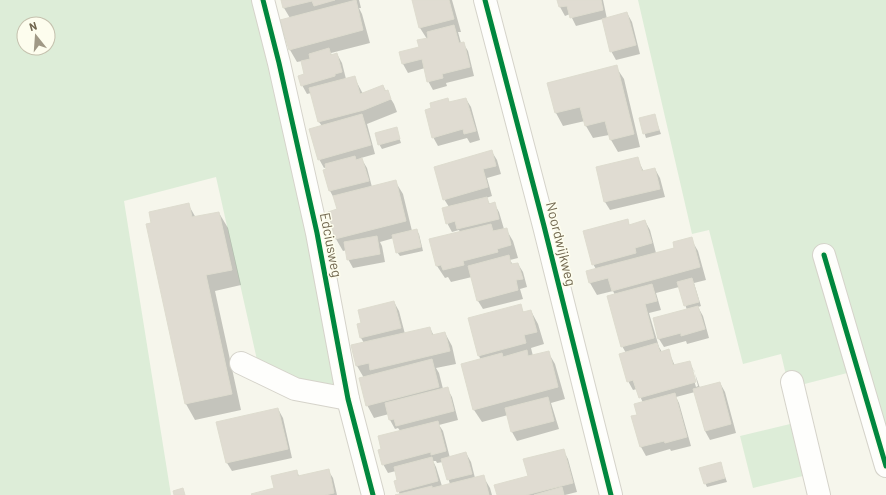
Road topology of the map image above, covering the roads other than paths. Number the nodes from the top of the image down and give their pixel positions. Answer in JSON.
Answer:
{"nodes":[{"id":1,"x":263,"y":0,"type":"edge"},
{"id":2,"x":485,"y":0,"type":"edge"},
{"id":3,"x":824,"y":255,"type":"dead end"},
{"id":4,"x":241,"y":363,"type":"dead end"},
{"id":5,"x":792,"y":382,"type":"dead end"},
{"id":6,"x":348,"y":399,"type":"junction"},
{"id":7,"x":886,"y":466,"type":"edge"},
{"id":8,"x":373,"y":495,"type":"edge"},
{"id":9,"x":611,"y":495,"type":"edge"},
{"id":10,"x":819,"y":495,"type":"edge"}],
"edges":[{"from":1,"to":6,"type":"street","name":"Edciusweg"},
{"from":2,"to":9,"type":"street","name":"Noordwijkweg"},
{"from":3,"to":7,"type":"street"},
{"from":4,"to":6,"type":"street"},
{"from":5,"to":10,"type":"street"},
{"from":6,"to":8,"type":"street","name":"Edciusweg"}]}
